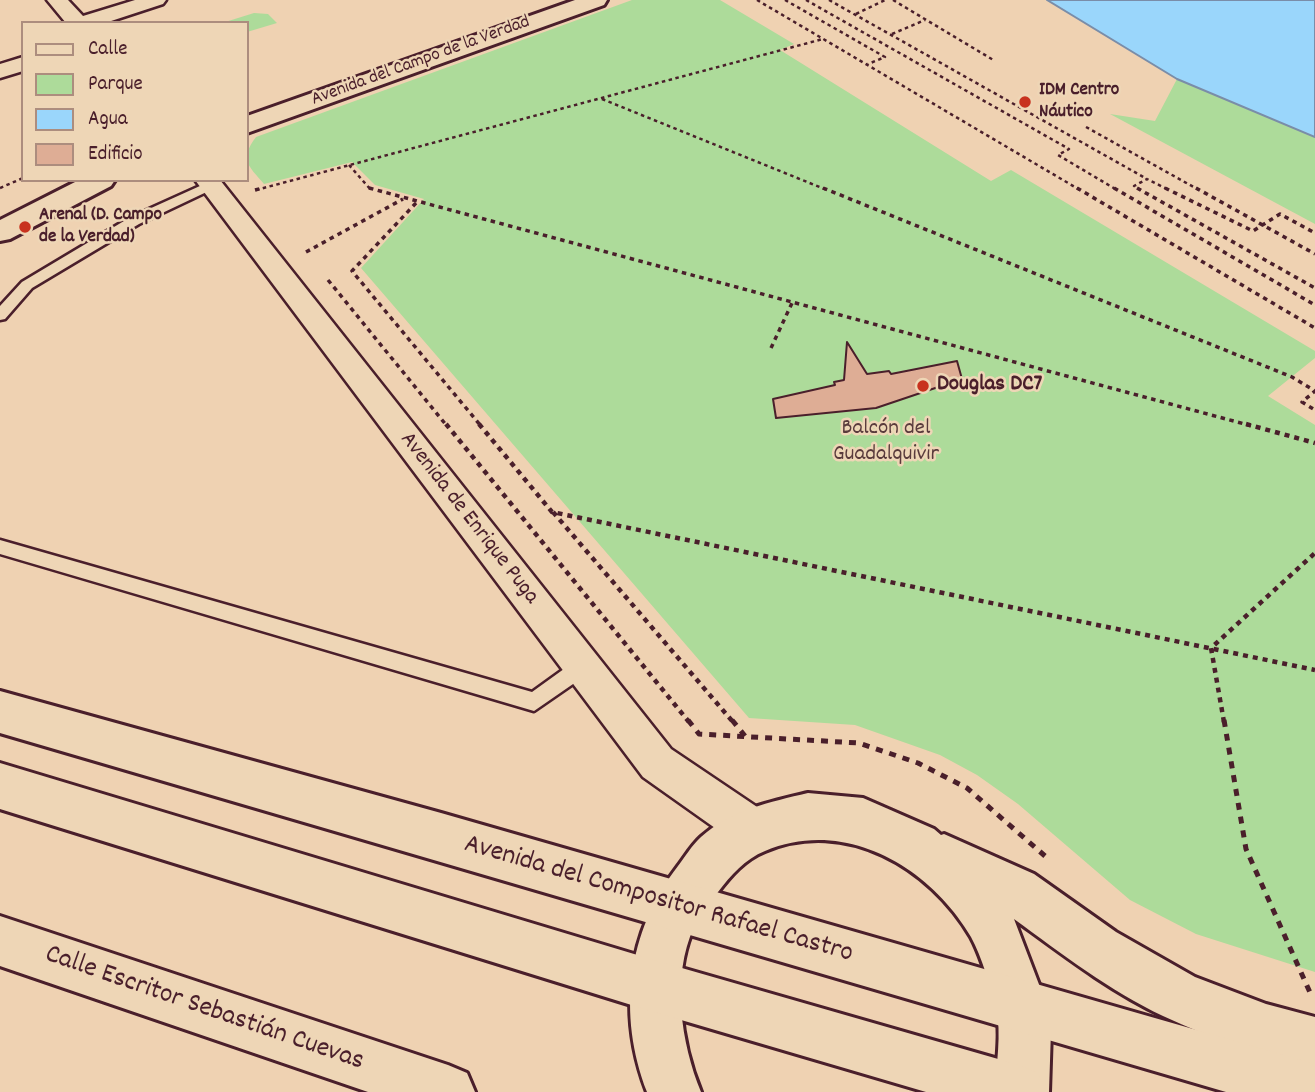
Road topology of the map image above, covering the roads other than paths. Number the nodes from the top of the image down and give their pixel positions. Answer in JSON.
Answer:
{"nodes":[{"id":1,"x":57,"y":0,"type":"edge"},
{"id":2,"x":156,"y":0,"type":"edge"},
{"id":3,"x":552,"y":0,"type":"edge"},
{"id":4,"x":596,"y":0,"type":"edge"},
{"id":5,"x":78,"y":21,"type":"edge"},
{"id":6,"x":87,"y":21,"type":"edge"},
{"id":7,"x":21,"y":65,"type":"edge"},
{"id":8,"x":0,"y":71,"type":"edge"},
{"id":9,"x":248,"y":107,"type":"edge"},
{"id":10,"x":248,"y":125,"type":"edge"},
{"id":11,"x":52,"y":182,"type":"edge"},
{"id":12,"x":96,"y":182,"type":"edge"},
{"id":13,"x":209,"y":183,"type":"edge"},
{"id":14,"x":0,"y":208,"type":"edge"},
{"id":15,"x":0,"y":232,"type":"edge"},
{"id":16,"x":0,"y":315,"type":"edge"},
{"id":17,"x":0,"y":547,"type":"edge"},
{"id":18,"x":582,"y":667,"type":"junction"},
{"id":19,"x":0,"y":712,"type":"edge"},
{"id":20,"x":0,"y":786,"type":"edge"},
{"id":21,"x":754,"y":830,"type":"junction"},
{"id":22,"x":918,"y":846,"type":"junction"},
{"id":23,"x":677,"y":907,"type":"junction"},
{"id":24,"x":0,"y":941,"type":"edge"},
{"id":25,"x":654,"y":985,"type":"junction"},
{"id":26,"x":1022,"y":1008,"type":"junction"},
{"id":27,"x":1314,"y":1021,"type":"edge"},
{"id":28,"x":1315,"y":1091,"type":"edge"},
{"id":29,"x":448,"y":1092,"type":"edge"},
{"id":30,"x":674,"y":1092,"type":"edge"},
{"id":31,"x":1021,"y":1092,"type":"edge"}],
"edges":[{"from":1,"to":5,"type":"street"},
{"from":2,"to":6,"type":"street"},
{"from":3,"to":9,"type":"main road","name":"Avenida del Campo de la Verdad"},
{"from":4,"to":10,"type":"main road","name":"Avenida del Campo de la Verdad"},
{"from":7,"to":8,"type":"street"},
{"from":11,"to":14,"type":"main road"},
{"from":12,"to":15,"type":"main road"},
{"from":13,"to":16,"type":"lane"},
{"from":13,"to":18,"type":"street","name":"Avenida de Enrique Puga"},
{"from":17,"to":18,"type":"lane"},
{"from":18,"to":21,"type":"street","name":"Avenida de Enrique Puga"},
{"from":19,"to":23,"type":"main road","name":"Avenida del Compositor Rafael Castro"},
{"from":20,"to":25,"type":"main road"},
{"from":21,"to":22,"type":"main road"},
{"from":21,"to":23,"type":"main road"},
{"from":22,"to":26,"type":"main road"},
{"from":22,"to":27,"type":"main road"},
{"from":23,"to":25,"type":"main road"},
{"from":23,"to":26,"type":"main road","name":"Avenida del Compositor Rafael Castro"},
{"from":24,"to":29,"type":"main road","name":"Calle Escritor Sebastián Cuevas"},
{"from":25,"to":30,"type":"main road"},
{"from":25,"to":31,"type":"main road"},
{"from":26,"to":28,"type":"main road","name":"Avenida del Compositor Rafael Castro"},
{"from":26,"to":31,"type":"main road"}]}
